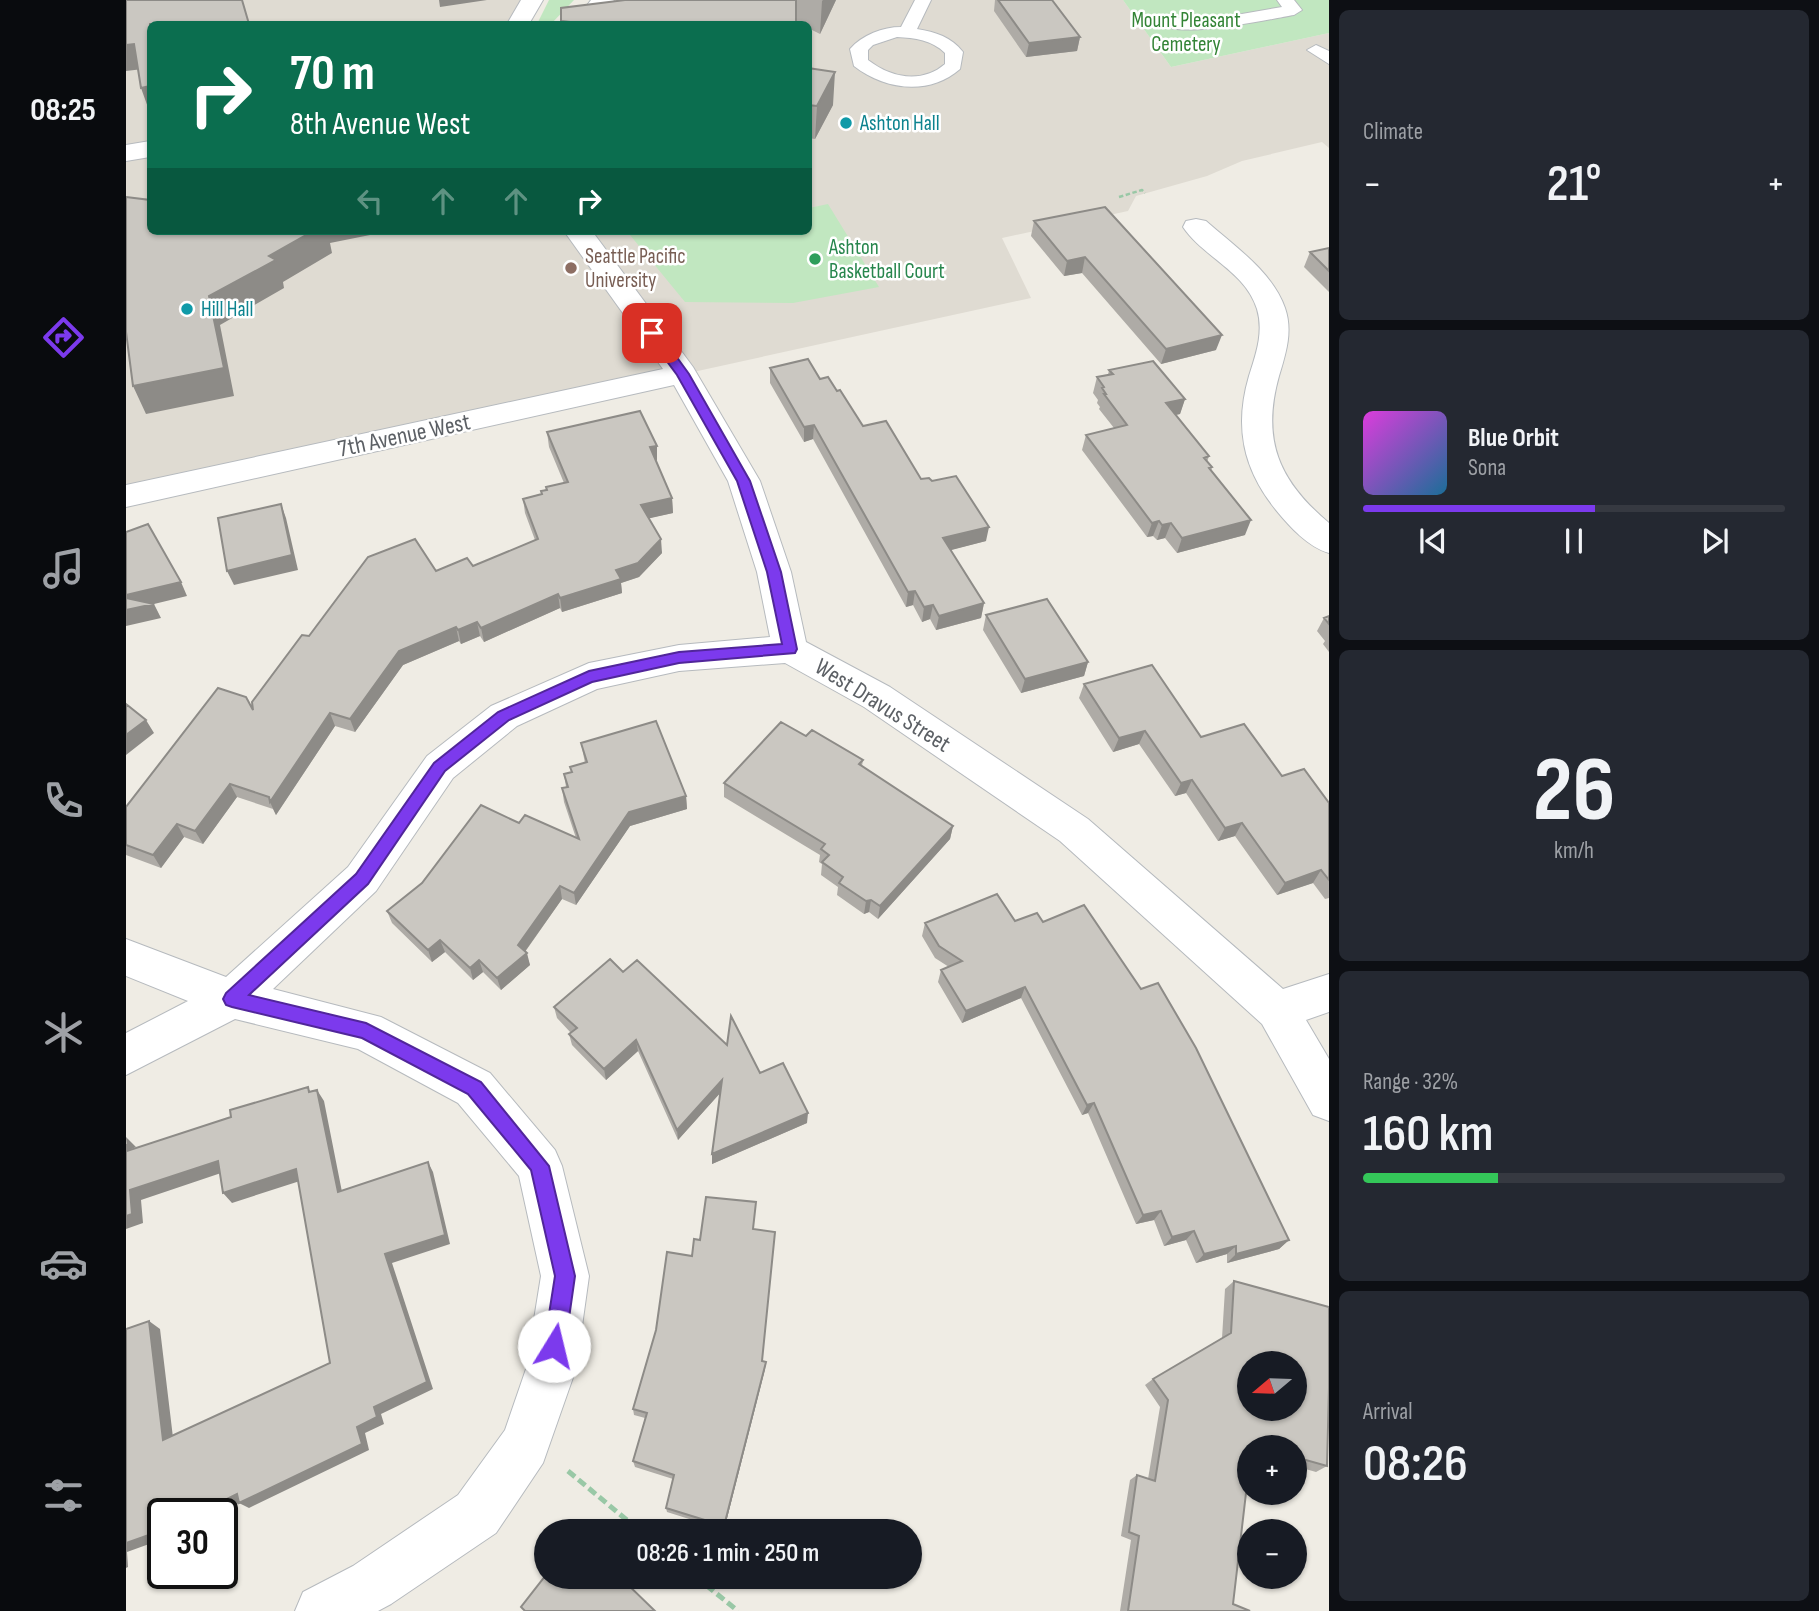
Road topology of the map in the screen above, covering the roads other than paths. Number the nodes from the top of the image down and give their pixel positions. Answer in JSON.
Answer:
{"nodes":[{"id":1,"x":532,"y":0,"type":"edge"},
{"id":2,"x":603,"y":0,"type":"edge"},
{"id":3,"x":923,"y":0,"type":"edge"},
{"id":4,"x":1284,"y":0,"type":"edge"},
{"id":5,"x":520,"y":21,"type":"edge"},
{"id":6,"x":586,"y":21,"type":"edge"},
{"id":7,"x":1169,"y":23,"type":"dead end"},
{"id":8,"x":907,"y":33,"type":"junction"},
{"id":9,"x":147,"y":150,"type":"edge"},
{"id":10,"x":126,"y":153,"type":"edge"},
{"id":11,"x":1195,"y":227,"type":"dead end"},
{"id":12,"x":581,"y":235,"type":"edge"},
{"id":13,"x":682,"y":374,"type":"junction"},
{"id":14,"x":126,"y":496,"type":"edge"},
{"id":15,"x":1329,"y":541,"type":"edge"},
{"id":16,"x":790,"y":649,"type":"junction"},
{"id":17,"x":126,"y":957,"type":"edge"},
{"id":18,"x":1329,"y":993,"type":"edge"},
{"id":19,"x":232,"y":999,"type":"junction"},
{"id":20,"x":1277,"y":1010,"type":"junction"},
{"id":21,"x":126,"y":1055,"type":"edge"},
{"id":22,"x":1329,"y":1100,"type":"edge"},
{"id":23,"x":322,"y":1611,"type":"edge"}],
"edges":[{"from":1,"to":5,"type":"street"},
{"from":2,"to":6,"type":"street"},
{"from":3,"to":8,"type":"lane"},
{"from":4,"to":7,"type":"lane"},
{"from":8,"to":8,"type":"lane"},
{"from":9,"to":10,"type":"street"},
{"from":11,"to":15,"type":"street"},
{"from":12,"to":13,"type":"street","name":"West Dravus Street"},
{"from":13,"to":14,"type":"street","name":"7th Avenue West"},
{"from":13,"to":16,"type":"street","name":"West Dravus Street"},
{"from":16,"to":19,"type":"street"},
{"from":16,"to":20,"type":"street","name":"West Dravus Street"},
{"from":17,"to":19,"type":"street"},
{"from":18,"to":20,"type":"street"},
{"from":19,"to":21,"type":"street"},
{"from":19,"to":23,"type":"street"},
{"from":20,"to":22,"type":"street","name":"West Dravus Street"}]}
